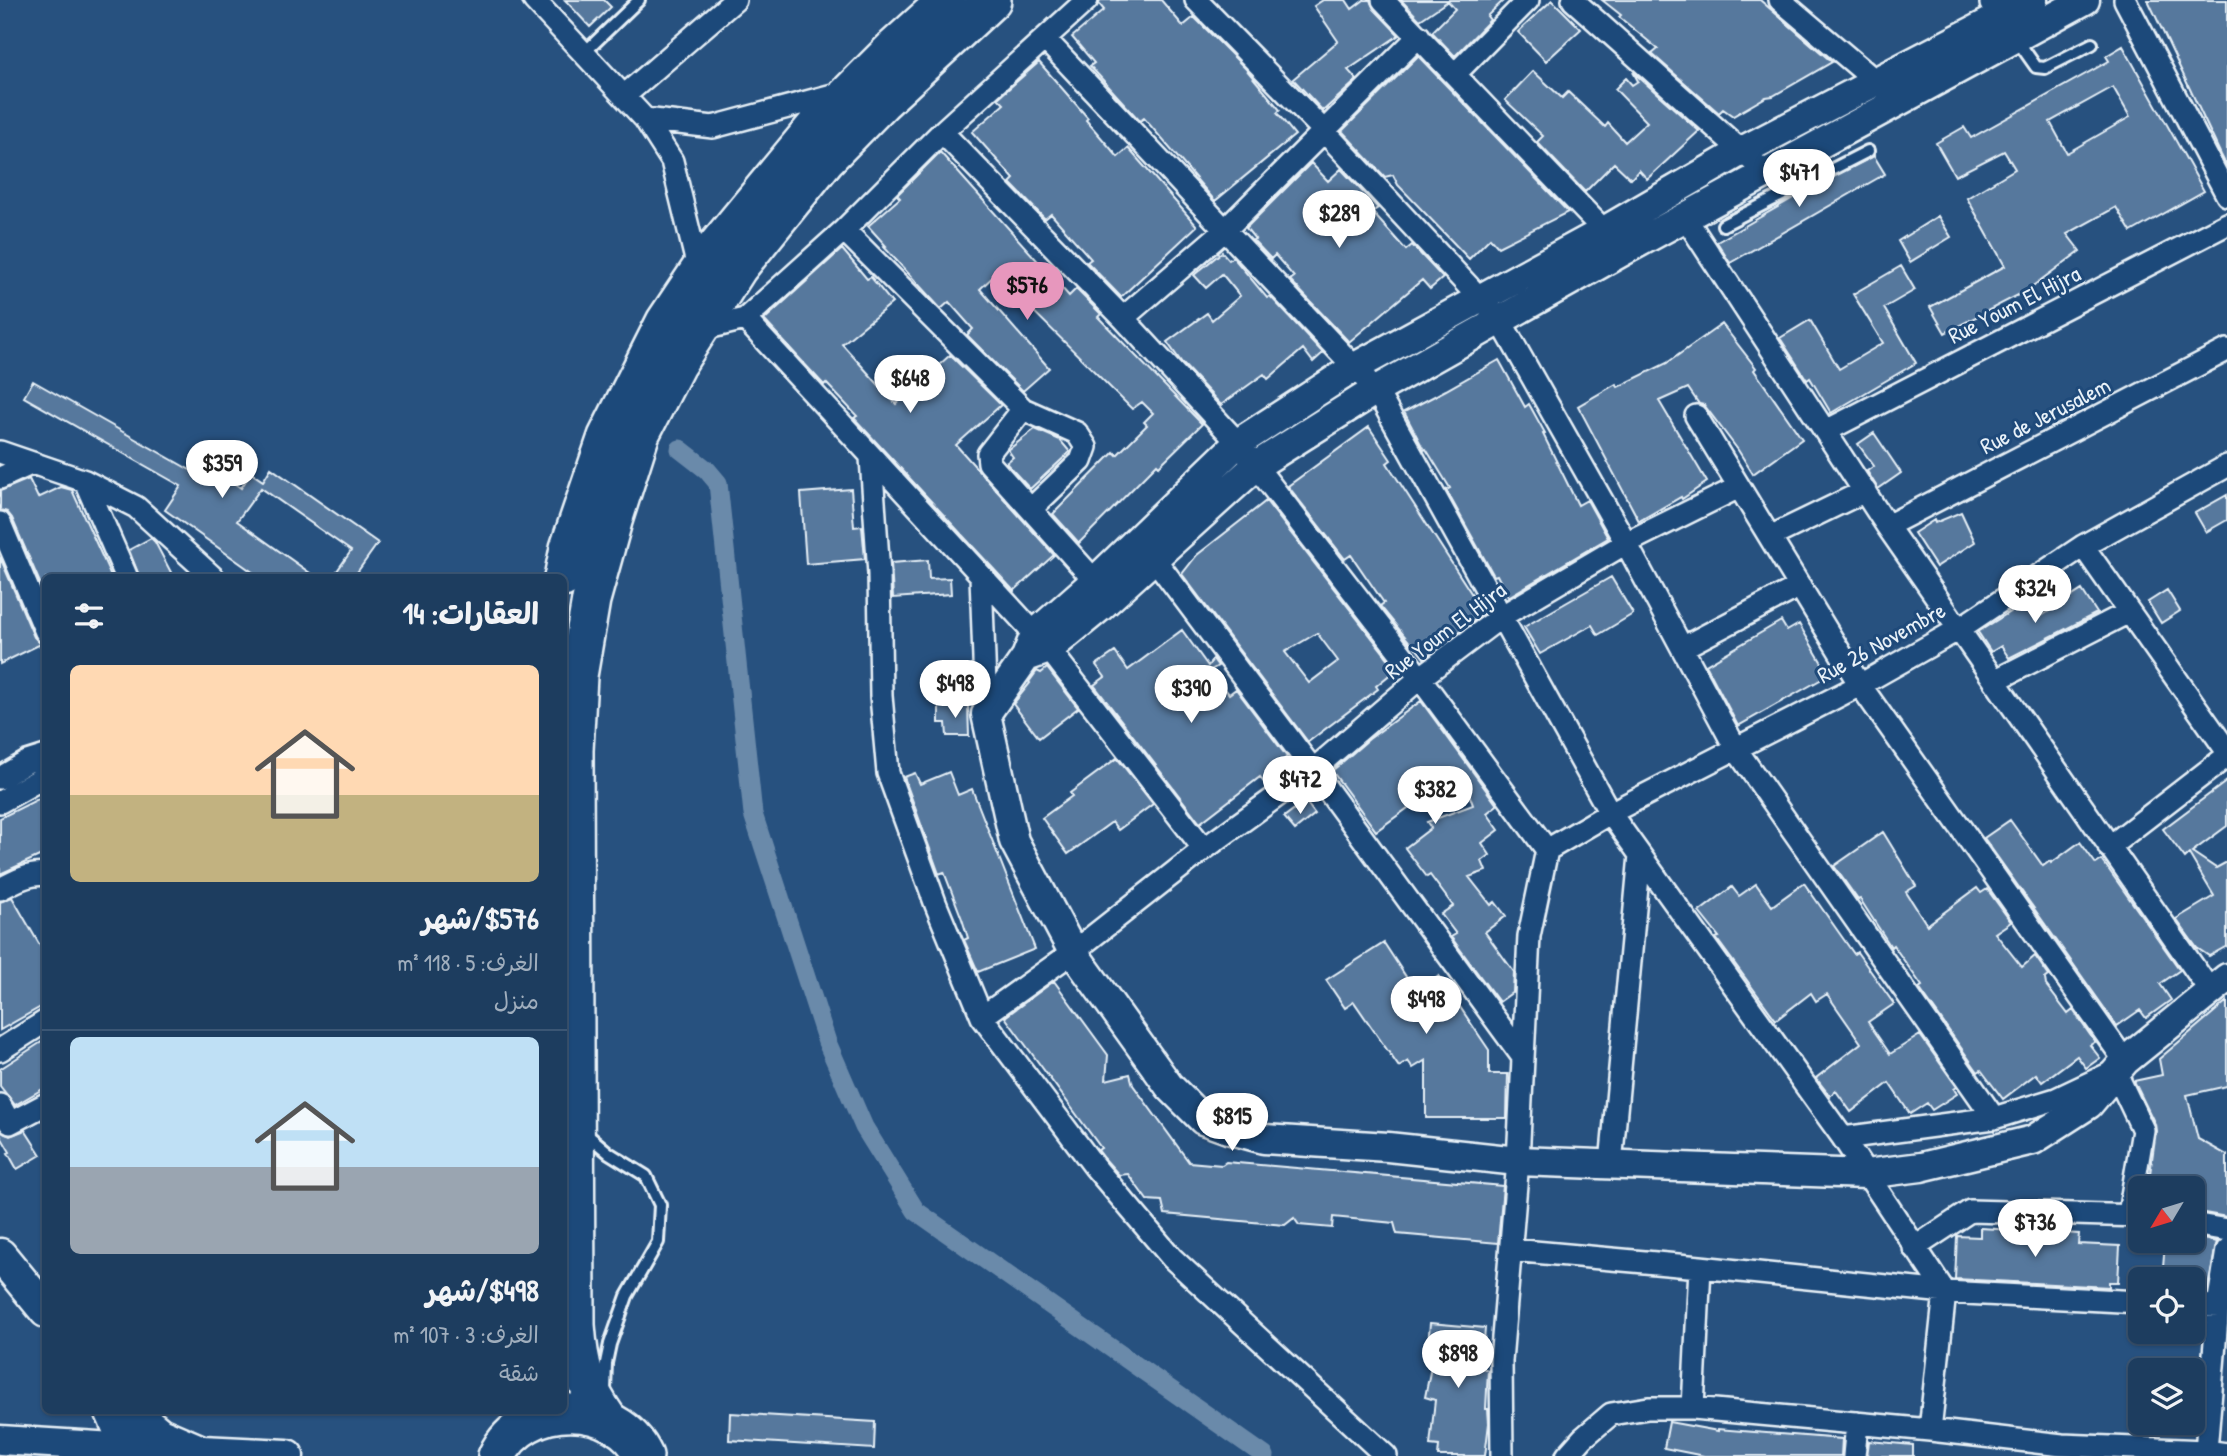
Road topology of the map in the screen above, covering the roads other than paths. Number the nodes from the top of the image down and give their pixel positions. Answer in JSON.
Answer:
{"nodes":[{"id":1,"x":534,"y":0,"type":"edge"},
{"id":2,"x":639,"y":0,"type":"edge"},
{"id":3,"x":735,"y":0,"type":"edge"},
{"id":4,"x":947,"y":0,"type":"edge"},
{"id":5,"x":992,"y":0,"type":"edge"},
{"id":6,"x":1087,"y":0,"type":"edge"},
{"id":7,"x":1196,"y":0,"type":"edge"},
{"id":8,"x":1383,"y":0,"type":"edge"},
{"id":9,"x":1528,"y":0,"type":"edge"},
{"id":10,"x":1573,"y":0,"type":"edge"},
{"id":11,"x":1780,"y":0,"type":"edge"},
{"id":12,"x":2033,"y":0,"type":"edge"},
{"id":13,"x":2085,"y":0,"type":"edge"},
{"id":14,"x":2125,"y":0,"type":"edge"},
{"id":15,"x":1998,"y":12,"type":"edge"},
{"id":16,"x":1419,"y":36,"type":"junction"},
{"id":17,"x":1045,"y":39,"type":"junction"},
{"id":18,"x":2092,"y":44,"type":"dead end"},
{"id":19,"x":584,"y":54,"type":"junction"},
{"id":20,"x":1456,"y":73,"type":"junction"},
{"id":21,"x":1875,"y":82,"type":"junction"},
{"id":22,"x":853,"y":89,"type":"junction"},
{"id":23,"x":624,"y":96,"type":"junction"},
{"id":24,"x":1899,"y":100,"type":"junction"},
{"id":25,"x":645,"y":119,"type":"junction"},
{"id":26,"x":1324,"y":131,"type":"junction"},
{"id":27,"x":942,"y":132,"type":"junction"},
{"id":28,"x":1868,"y":150,"type":"dead end"},
{"id":29,"x":1741,"y":151,"type":"junction"},
{"id":30,"x":1773,"y":183,"type":"junction"},
{"id":31,"x":2227,"y":195,"type":"edge"},
{"id":32,"x":1685,"y":217,"type":"junction"},
{"id":33,"x":2227,"y":224,"type":"edge"},
{"id":34,"x":1723,"y":225,"type":"dead end"},
{"id":35,"x":845,"y":230,"type":"junction"},
{"id":36,"x":1225,"y":230,"type":"junction"},
{"id":37,"x":1613,"y":241,"type":"junction"},
{"id":38,"x":699,"y":272,"type":"junction"},
{"id":39,"x":1480,"y":298,"type":"junction"},
{"id":40,"x":1123,"y":318,"type":"junction"},
{"id":41,"x":745,"y":319,"type":"junction"},
{"id":42,"x":1500,"y":320,"type":"junction"},
{"id":43,"x":699,"y":330,"type":"junction"},
{"id":44,"x":2224,"y":359,"type":"edge"},
{"id":45,"x":1355,"y":366,"type":"junction"},
{"id":46,"x":1376,"y":390,"type":"junction"},
{"id":47,"x":1023,"y":409,"type":"junction"},
{"id":48,"x":1696,"y":416,"type":"dead end"},
{"id":49,"x":1826,"y":431,"type":"junction"},
{"id":50,"x":1238,"y":443,"type":"junction"},
{"id":51,"x":0,"y":452,"type":"edge"},
{"id":52,"x":871,"y":458,"type":"junction"},
{"id":53,"x":33,"y":464,"type":"junction"},
{"id":54,"x":1256,"y":465,"type":"junction"},
{"id":55,"x":2227,"y":466,"type":"edge"},
{"id":56,"x":0,"y":478,"type":"edge"},
{"id":57,"x":85,"y":481,"type":"junction"},
{"id":58,"x":1739,"y":487,"type":"junction"},
{"id":59,"x":1865,"y":491,"type":"junction"},
{"id":60,"x":1031,"y":509,"type":"junction"},
{"id":61,"x":0,"y":523,"type":"edge"},
{"id":62,"x":1887,"y":526,"type":"junction"},
{"id":63,"x":1769,"y":537,"type":"junction"},
{"id":64,"x":1626,"y":543,"type":"junction"},
{"id":65,"x":2083,"y":546,"type":"junction"},
{"id":66,"x":1147,"y":549,"type":"junction"},
{"id":67,"x":125,"y":574,"type":"edge"},
{"id":68,"x":210,"y":574,"type":"edge"},
{"id":69,"x":565,"y":574,"type":"edge"},
{"id":70,"x":981,"y":576,"type":"junction"},
{"id":71,"x":1095,"y":581,"type":"junction"},
{"id":72,"x":1800,"y":586,"type":"junction"},
{"id":73,"x":2129,"y":612,"type":"junction"},
{"id":74,"x":1502,"y":616,"type":"junction"},
{"id":75,"x":42,"y":623,"type":"edge"},
{"id":76,"x":1959,"y":629,"type":"junction"},
{"id":77,"x":1037,"y":647,"type":"junction"},
{"id":78,"x":1682,"y":648,"type":"junction"},
{"id":79,"x":1420,"y":678,"type":"junction"},
{"id":80,"x":1996,"y":680,"type":"junction"},
{"id":81,"x":1860,"y":685,"type":"junction"},
{"id":82,"x":986,"y":714,"type":"junction"},
{"id":83,"x":1736,"y":749,"type":"junction"},
{"id":84,"x":2227,"y":754,"type":"edge"},
{"id":85,"x":42,"y":757,"type":"edge"},
{"id":86,"x":1313,"y":770,"type":"junction"},
{"id":87,"x":2,"y":771,"type":"edge"},
{"id":88,"x":42,"y":778,"type":"edge"},
{"id":89,"x":0,"y":802,"type":"edge"},
{"id":90,"x":1610,"y":813,"type":"junction"},
{"id":91,"x":2109,"y":847,"type":"junction"},
{"id":92,"x":1204,"y":849,"type":"junction"},
{"id":93,"x":1547,"y":850,"type":"junction"},
{"id":94,"x":1640,"y":855,"type":"junction"},
{"id":95,"x":42,"y":874,"type":"edge"},
{"id":96,"x":0,"y":889,"type":"edge"},
{"id":97,"x":1073,"y":952,"type":"junction"},
{"id":98,"x":2219,"y":985,"type":"edge"},
{"id":99,"x":982,"y":1017,"type":"junction"},
{"id":100,"x":42,"y":1024,"type":"edge"},
{"id":101,"x":0,"y":1050,"type":"edge"},
{"id":102,"x":1522,"y":1056,"type":"junction"},
{"id":103,"x":2120,"y":1066,"type":"junction"},
{"id":104,"x":0,"y":1104,"type":"edge"},
{"id":105,"x":42,"y":1106,"type":"edge"},
{"id":106,"x":1994,"y":1118,"type":"junction"},
{"id":107,"x":575,"y":1125,"type":"junction"},
{"id":108,"x":1843,"y":1138,"type":"junction"},
{"id":109,"x":1518,"y":1161,"type":"junction"},
{"id":110,"x":1611,"y":1164,"type":"junction"},
{"id":111,"x":1866,"y":1174,"type":"junction"},
{"id":112,"x":2139,"y":1176,"type":"edge"},
{"id":113,"x":2128,"y":1215,"type":"edge"},
{"id":114,"x":2205,"y":1226,"type":"edge"},
{"id":115,"x":2227,"y":1230,"type":"edge"},
{"id":116,"x":1914,"y":1248,"type":"junction"},
{"id":117,"x":1512,"y":1250,"type":"junction"},
{"id":118,"x":2227,"y":1250,"type":"edge"},
{"id":119,"x":0,"y":1255,"type":"edge"},
{"id":120,"x":1700,"y":1267,"type":"junction"},
{"id":121,"x":1945,"y":1292,"type":"junction"},
{"id":122,"x":2128,"y":1301,"type":"edge"},
{"id":123,"x":2205,"y":1305,"type":"edge"},
{"id":124,"x":42,"y":1306,"type":"edge"},
{"id":125,"x":2218,"y":1306,"type":"junction"},
{"id":126,"x":1693,"y":1408,"type":"junction"},
{"id":127,"x":567,"y":1412,"type":"edge"},
{"id":128,"x":113,"y":1414,"type":"edge"},
{"id":129,"x":136,"y":1414,"type":"edge"},
{"id":130,"x":554,"y":1414,"type":"edge"},
{"id":131,"x":609,"y":1421,"type":"junction"},
{"id":132,"x":1857,"y":1423,"type":"junction"},
{"id":133,"x":1930,"y":1430,"type":"junction"},
{"id":134,"x":0,"y":1440,"type":"edge"},
{"id":135,"x":503,"y":1441,"type":"edge"},
{"id":136,"x":2062,"y":1450,"type":"edge"},
{"id":137,"x":129,"y":1452,"type":"edge"},
{"id":138,"x":202,"y":1452,"type":"junction"},
{"id":139,"x":2217,"y":1452,"type":"edge"},
{"id":140,"x":648,"y":1454,"type":"edge"},
{"id":141,"x":288,"y":1456,"type":"edge"},
{"id":142,"x":1386,"y":1456,"type":"edge"},
{"id":143,"x":1502,"y":1456,"type":"edge"},
{"id":144,"x":1567,"y":1456,"type":"edge"},
{"id":145,"x":1854,"y":1456,"type":"edge"}],
"edges":[{"from":1,"to":19,"type":"street"},
{"from":2,"to":19,"type":"lane"},
{"from":3,"to":23,"type":"street"},
{"from":4,"to":22,"type":"highway"},
{"from":5,"to":43,"type":"highway"},
{"from":6,"to":17,"type":"street"},
{"from":7,"to":26,"type":"street"},
{"from":8,"to":16,"type":"street"},
{"from":9,"to":20,"type":"street"},
{"from":10,"to":29,"type":"street"},
{"from":11,"to":21,"type":"street"},
{"from":12,"to":15,"type":"street"},
{"from":13,"to":15,"type":"street"},
{"from":14,"to":31,"type":"street"},
{"from":15,"to":18,"type":"lane"},
{"from":15,"to":21,"type":"street"},
{"from":15,"to":24,"type":"street"},
{"from":16,"to":20,"type":"street"},
{"from":16,"to":26,"type":"street"},
{"from":17,"to":27,"type":"street"},
{"from":17,"to":36,"type":"street"},
{"from":19,"to":23,"type":"street"},
{"from":20,"to":37,"type":"street"},
{"from":21,"to":24,"type":"street"},
{"from":21,"to":29,"type":"street"},
{"from":22,"to":25,"type":"street"},
{"from":22,"to":38,"type":"highway"},
{"from":23,"to":25,"type":"street"},
{"from":24,"to":30,"type":"street"},
{"from":25,"to":38,"type":"street"},
{"from":26,"to":36,"type":"street"},
{"from":26,"to":39,"type":"street"},
{"from":27,"to":35,"type":"street"},
{"from":27,"to":40,"type":"street"},
{"from":28,"to":30,"type":"lane"},
{"from":29,"to":30,"type":"street"},
{"from":29,"to":37,"type":"street"},
{"from":30,"to":32,"type":"street"},
{"from":30,"to":34,"type":"lane"},
{"from":32,"to":37,"type":"street"},
{"from":32,"to":49,"type":"street"},
{"from":33,"to":49,"type":"street","name":"Rue Youm El Hijra"},
{"from":35,"to":41,"type":"street"},
{"from":35,"to":47,"type":"street"},
{"from":36,"to":40,"type":"street"},
{"from":36,"to":45,"type":"street"},
{"from":37,"to":39,"type":"street"},
{"from":37,"to":42,"type":"street"},
{"from":38,"to":69,"type":"highway"},
{"from":39,"to":42,"type":"street"},
{"from":39,"to":45,"type":"street"},
{"from":40,"to":50,"type":"street"},
{"from":41,"to":43,"type":"street"},
{"from":41,"to":52,"type":"street"},
{"from":42,"to":46,"type":"street"},
{"from":42,"to":64,"type":"street"},
{"from":43,"to":107,"type":"highway"},
{"from":44,"to":62,"type":"street","name":"Rue de Jerusalem"},
{"from":45,"to":46,"type":"street"},
{"from":45,"to":50,"type":"street"},
{"from":46,"to":54,"type":"street"},
{"from":46,"to":74,"type":"street"},
{"from":47,"to":60,"type":"street"},
{"from":47,"to":60,"type":"street"},
{"from":48,"to":58,"type":"street"},
{"from":49,"to":59,"type":"street"},
{"from":50,"to":54,"type":"street"},
{"from":50,"to":66,"type":"street"},
{"from":51,"to":53,"type":"street"},
{"from":52,"to":70,"type":"street"},
{"from":52,"to":99,"type":"street"},
{"from":53,"to":56,"type":"street"},
{"from":53,"to":57,"type":"street"},
{"from":54,"to":66,"type":"street"},
{"from":54,"to":79,"type":"street"},
{"from":55,"to":65,"type":"street","name":"Rue 26 Novembre"},
{"from":57,"to":67,"type":"street"},
{"from":57,"to":68,"type":"street"},
{"from":58,"to":63,"type":"street"},
{"from":58,"to":64,"type":"street","name":"Rue Youm El Hijra"},
{"from":59,"to":62,"type":"street"},
{"from":59,"to":63,"type":"street"},
{"from":60,"to":71,"type":"street"},
{"from":61,"to":75,"type":"street"},
{"from":62,"to":76,"type":"street"},
{"from":63,"to":72,"type":"street"},
{"from":64,"to":74,"type":"street","name":"Rue Youm El Hijra"},
{"from":64,"to":78,"type":"street"},
{"from":65,"to":73,"type":"street"},
{"from":65,"to":76,"type":"street","name":"Rue 26 Novembre"},
{"from":66,"to":71,"type":"street"},
{"from":66,"to":77,"type":"street"},
{"from":66,"to":86,"type":"street"},
{"from":70,"to":77,"type":"street"},
{"from":70,"to":82,"type":"street"},
{"from":71,"to":77,"type":"street"},
{"from":72,"to":78,"type":"street"},
{"from":72,"to":81,"type":"street"},
{"from":73,"to":80,"type":"street"},
{"from":73,"to":84,"type":"street"},
{"from":74,"to":79,"type":"street","name":"Rue Youm El Hijra"},
{"from":74,"to":90,"type":"street"},
{"from":76,"to":80,"type":"street"},
{"from":76,"to":81,"type":"street","name":"Rue 26 Novembre"},
{"from":77,"to":82,"type":"street"},
{"from":77,"to":92,"type":"street"},
{"from":78,"to":83,"type":"street"},
{"from":79,"to":86,"type":"street","name":"Rue Youm El Hijra"},
{"from":79,"to":93,"type":"street"},
{"from":80,"to":91,"type":"street"},
{"from":81,"to":83,"type":"street","name":"Rue 26 Novembre"},
{"from":81,"to":103,"type":"street"},
{"from":82,"to":97,"type":"street"},
{"from":83,"to":90,"type":"street","name":"Rue 26 Novembre"},
{"from":83,"to":106,"type":"street"},
{"from":84,"to":91,"type":"street"},
{"from":85,"to":87,"type":"street"},
{"from":86,"to":92,"type":"street","name":"Rue Youm El Hijra"},
{"from":86,"to":102,"type":"street"},
{"from":88,"to":89,"type":"street"},
{"from":90,"to":93,"type":"street","name":"Rue 26 Novembre"},
{"from":90,"to":94,"type":"street"},
{"from":91,"to":98,"type":"street"},
{"from":92,"to":97,"type":"street","name":"Rue Youm El Hijra"},
{"from":93,"to":102,"type":"street"},
{"from":94,"to":108,"type":"street"},
{"from":94,"to":110,"type":"street"},
{"from":95,"to":96,"type":"street"},
{"from":97,"to":99,"type":"street","name":"Rue Youm El Hijra"},
{"from":97,"to":109,"type":"street"},
{"from":98,"to":103,"type":"street"},
{"from":99,"to":142,"type":"street"},
{"from":100,"to":101,"type":"street"},
{"from":102,"to":109,"type":"street"},
{"from":103,"to":106,"type":"street"},
{"from":103,"to":111,"type":"street"},
{"from":103,"to":112,"type":"street"},
{"from":104,"to":105,"type":"street"},
{"from":106,"to":108,"type":"street"},
{"from":107,"to":131,"type":"highway"},
{"from":107,"to":131,"type":"lane"},
{"from":108,"to":111,"type":"street"},
{"from":109,"to":110,"type":"street"},
{"from":109,"to":117,"type":"street"},
{"from":110,"to":111,"type":"street"},
{"from":111,"to":116,"type":"street"},
{"from":113,"to":116,"type":"street"},
{"from":114,"to":115,"type":"street"},
{"from":116,"to":121,"type":"street"},
{"from":117,"to":120,"type":"street"},
{"from":117,"to":143,"type":"street"},
{"from":118,"to":125,"type":"street"},
{"from":119,"to":124,"type":"main road"},
{"from":120,"to":121,"type":"street"},
{"from":120,"to":126,"type":"street"},
{"from":121,"to":122,"type":"street"},
{"from":121,"to":133,"type":"street"},
{"from":123,"to":125,"type":"street"},
{"from":125,"to":139,"type":"street"},
{"from":126,"to":132,"type":"street"},
{"from":126,"to":144,"type":"street"},
{"from":127,"to":131,"type":"highway"},
{"from":128,"to":137,"type":"main road"},
{"from":129,"to":138,"type":"main road"},
{"from":130,"to":135,"type":"highway"},
{"from":131,"to":140,"type":"highway"},
{"from":132,"to":133,"type":"street"},
{"from":132,"to":145,"type":"street"},
{"from":133,"to":136,"type":"street"},
{"from":134,"to":137,"type":"street"},
{"from":136,"to":139,"type":"street"},
{"from":137,"to":138,"type":"street"},
{"from":138,"to":141,"type":"main road"}]}
